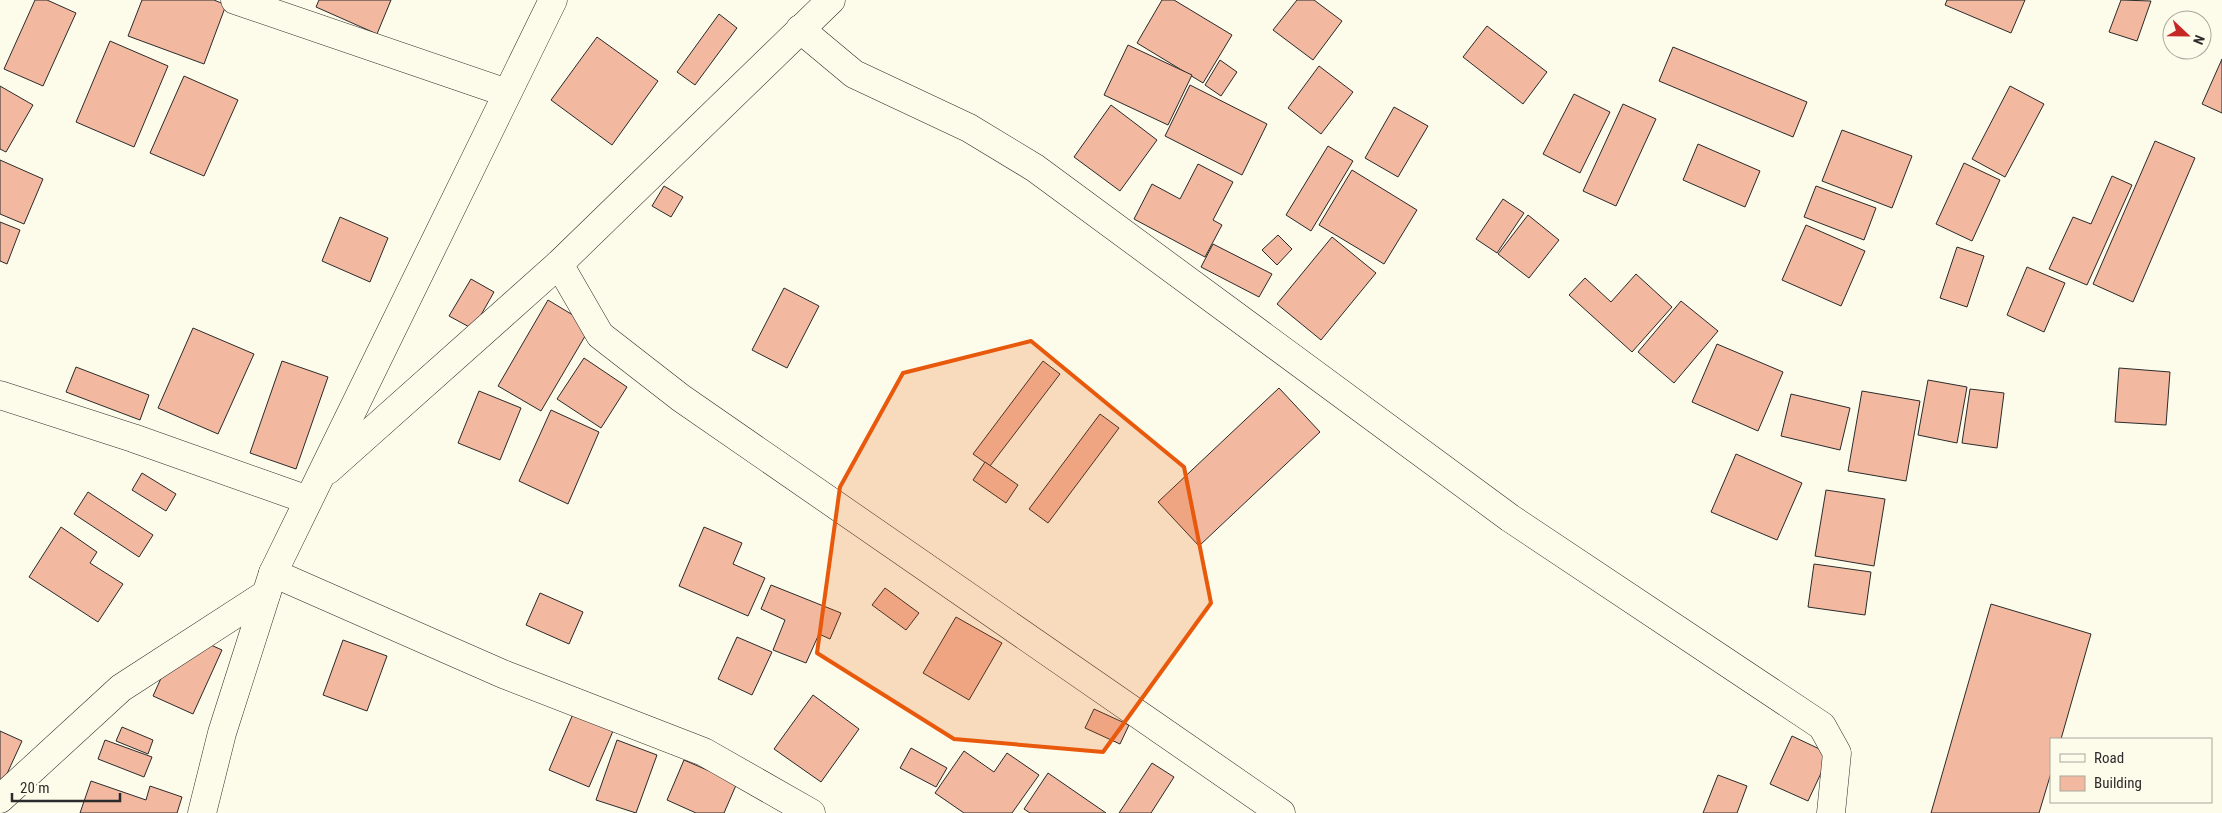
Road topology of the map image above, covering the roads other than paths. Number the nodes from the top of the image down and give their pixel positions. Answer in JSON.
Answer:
{"nodes":[{"id":1,"x":235,"y":0,"type":"edge"},
{"id":2,"x":553,"y":0,"type":"edge"},
{"id":3,"x":831,"y":0,"type":"edge"},
{"id":4,"x":800,"y":29,"type":"junction"},
{"id":5,"x":507,"y":93,"type":"junction"},
{"id":6,"x":559,"y":264,"type":"junction"},
{"id":7,"x":0,"y":395,"type":"edge"},
{"id":8,"x":313,"y":490,"type":"junction"},
{"id":9,"x":270,"y":584,"type":"junction"},
{"id":10,"x":0,"y":799,"type":"edge"},
{"id":11,"x":202,"y":813,"type":"edge"},
{"id":12,"x":811,"y":813,"type":"edge"},
{"id":13,"x":1281,"y":813,"type":"edge"},
{"id":14,"x":1832,"y":813,"type":"edge"}],
"edges":[{"from":1,"to":5,"type":"street"},
{"from":2,"to":5,"type":"street"},
{"from":3,"to":4,"type":"street"},
{"from":4,"to":6,"type":"street"},
{"from":4,"to":14,"type":"street"},
{"from":5,"to":8,"type":"street"},
{"from":6,"to":8,"type":"street"},
{"from":6,"to":13,"type":"street"},
{"from":7,"to":8,"type":"street"},
{"from":8,"to":9,"type":"street"},
{"from":9,"to":10,"type":"street"},
{"from":9,"to":11,"type":"street"},
{"from":9,"to":12,"type":"street"}]}
